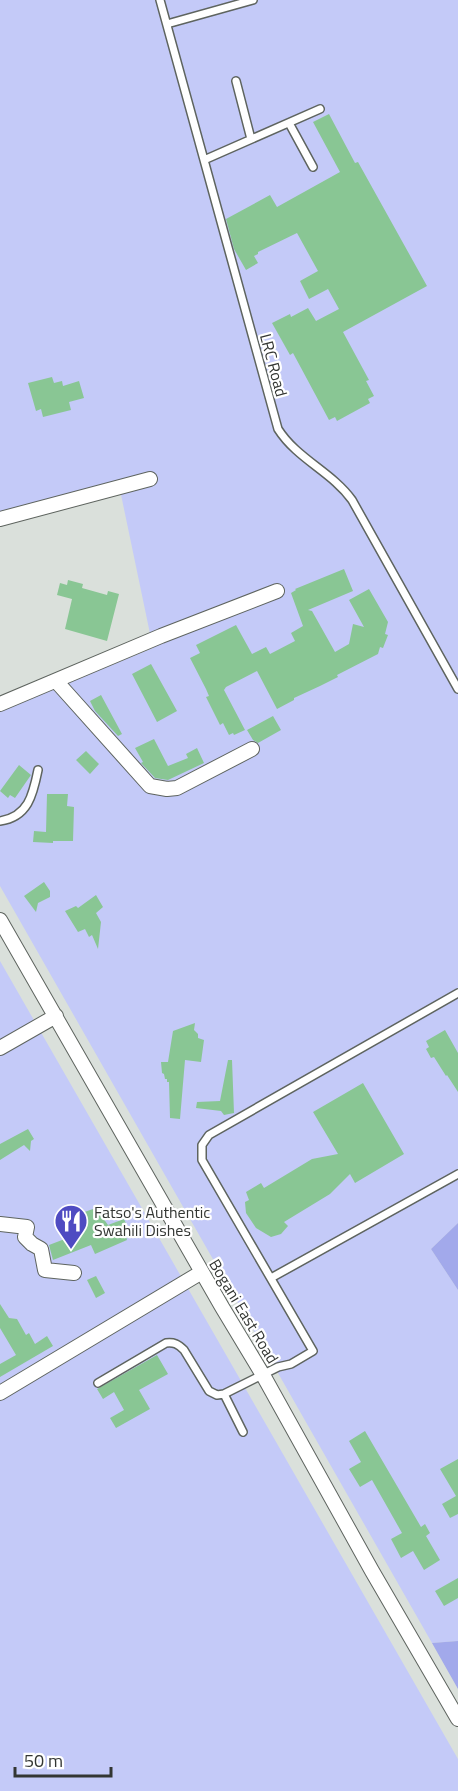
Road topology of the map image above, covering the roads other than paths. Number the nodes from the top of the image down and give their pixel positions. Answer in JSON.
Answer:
{"nodes":[{"id":1,"x":160,"y":0,"type":"edge"},
{"id":2,"x":253,"y":0,"type":"edge"},
{"id":3,"x":167,"y":24,"type":"junction"},
{"id":4,"x":236,"y":81,"type":"dead end"},
{"id":5,"x":320,"y":109,"type":"dead end"},
{"id":6,"x":289,"y":123,"type":"junction"},
{"id":7,"x":251,"y":139,"type":"junction"},
{"id":8,"x":204,"y":160,"type":"junction"},
{"id":9,"x":313,"y":167,"type":"dead end"},
{"id":10,"x":150,"y":479,"type":"dead end"},
{"id":11,"x":0,"y":519,"type":"edge"},
{"id":12,"x":277,"y":591,"type":"dead end"},
{"id":13,"x":56,"y":681,"type":"junction"},
{"id":14,"x":458,"y":689,"type":"edge"},
{"id":15,"x":0,"y":704,"type":"edge"},
{"id":16,"x":252,"y":749,"type":"dead end"},
{"id":17,"x":38,"y":770,"type":"dead end"},
{"id":18,"x":0,"y":821,"type":"edge"},
{"id":19,"x":0,"y":920,"type":"edge"},
{"id":20,"x":457,"y":997,"type":"edge"},
{"id":21,"x":56,"y":1016,"type":"junction"},
{"id":22,"x":0,"y":1048,"type":"edge"},
{"id":23,"x":458,"y":1174,"type":"edge"},
{"id":24,"x":0,"y":1224,"type":"edge"},
{"id":25,"x":202,"y":1272,"type":"junction"},
{"id":26,"x":74,"y":1273,"type":"dead end"},
{"id":27,"x":271,"y":1278,"type":"junction"},
{"id":28,"x":263,"y":1375,"type":"junction"},
{"id":29,"x":98,"y":1383,"type":"dead end"},
{"id":30,"x":0,"y":1393,"type":"edge"},
{"id":31,"x":224,"y":1394,"type":"junction"},
{"id":32,"x":243,"y":1432,"type":"dead end"},
{"id":33,"x":458,"y":1719,"type":"edge"}],
"edges":[{"from":1,"to":3,"type":"lane","name":"LRC Road"},
{"from":2,"to":3,"type":"lane"},
{"from":3,"to":8,"type":"lane","name":"LRC Road"},
{"from":4,"to":7,"type":"lane"},
{"from":5,"to":6,"type":"lane"},
{"from":6,"to":7,"type":"lane"},
{"from":6,"to":9,"type":"lane"},
{"from":7,"to":8,"type":"lane"},
{"from":8,"to":14,"type":"lane","name":"LRC Road"},
{"from":10,"to":11,"type":"street"},
{"from":12,"to":13,"type":"street"},
{"from":13,"to":15,"type":"street"},
{"from":13,"to":16,"type":"street"},
{"from":17,"to":18,"type":"lane"},
{"from":19,"to":21,"type":"street","name":"Bogani East Road"},
{"from":20,"to":27,"type":"lane"},
{"from":21,"to":22,"type":"street"},
{"from":21,"to":25,"type":"street","name":"Bogani East Road"},
{"from":23,"to":27,"type":"lane"},
{"from":24,"to":26,"type":"street"},
{"from":25,"to":28,"type":"street","name":"Bogani East Road"},
{"from":25,"to":30,"type":"street"},
{"from":27,"to":28,"type":"lane"},
{"from":28,"to":31,"type":"lane"},
{"from":28,"to":33,"type":"street","name":"Bogani East Road"},
{"from":29,"to":31,"type":"lane"},
{"from":31,"to":32,"type":"lane"}]}
